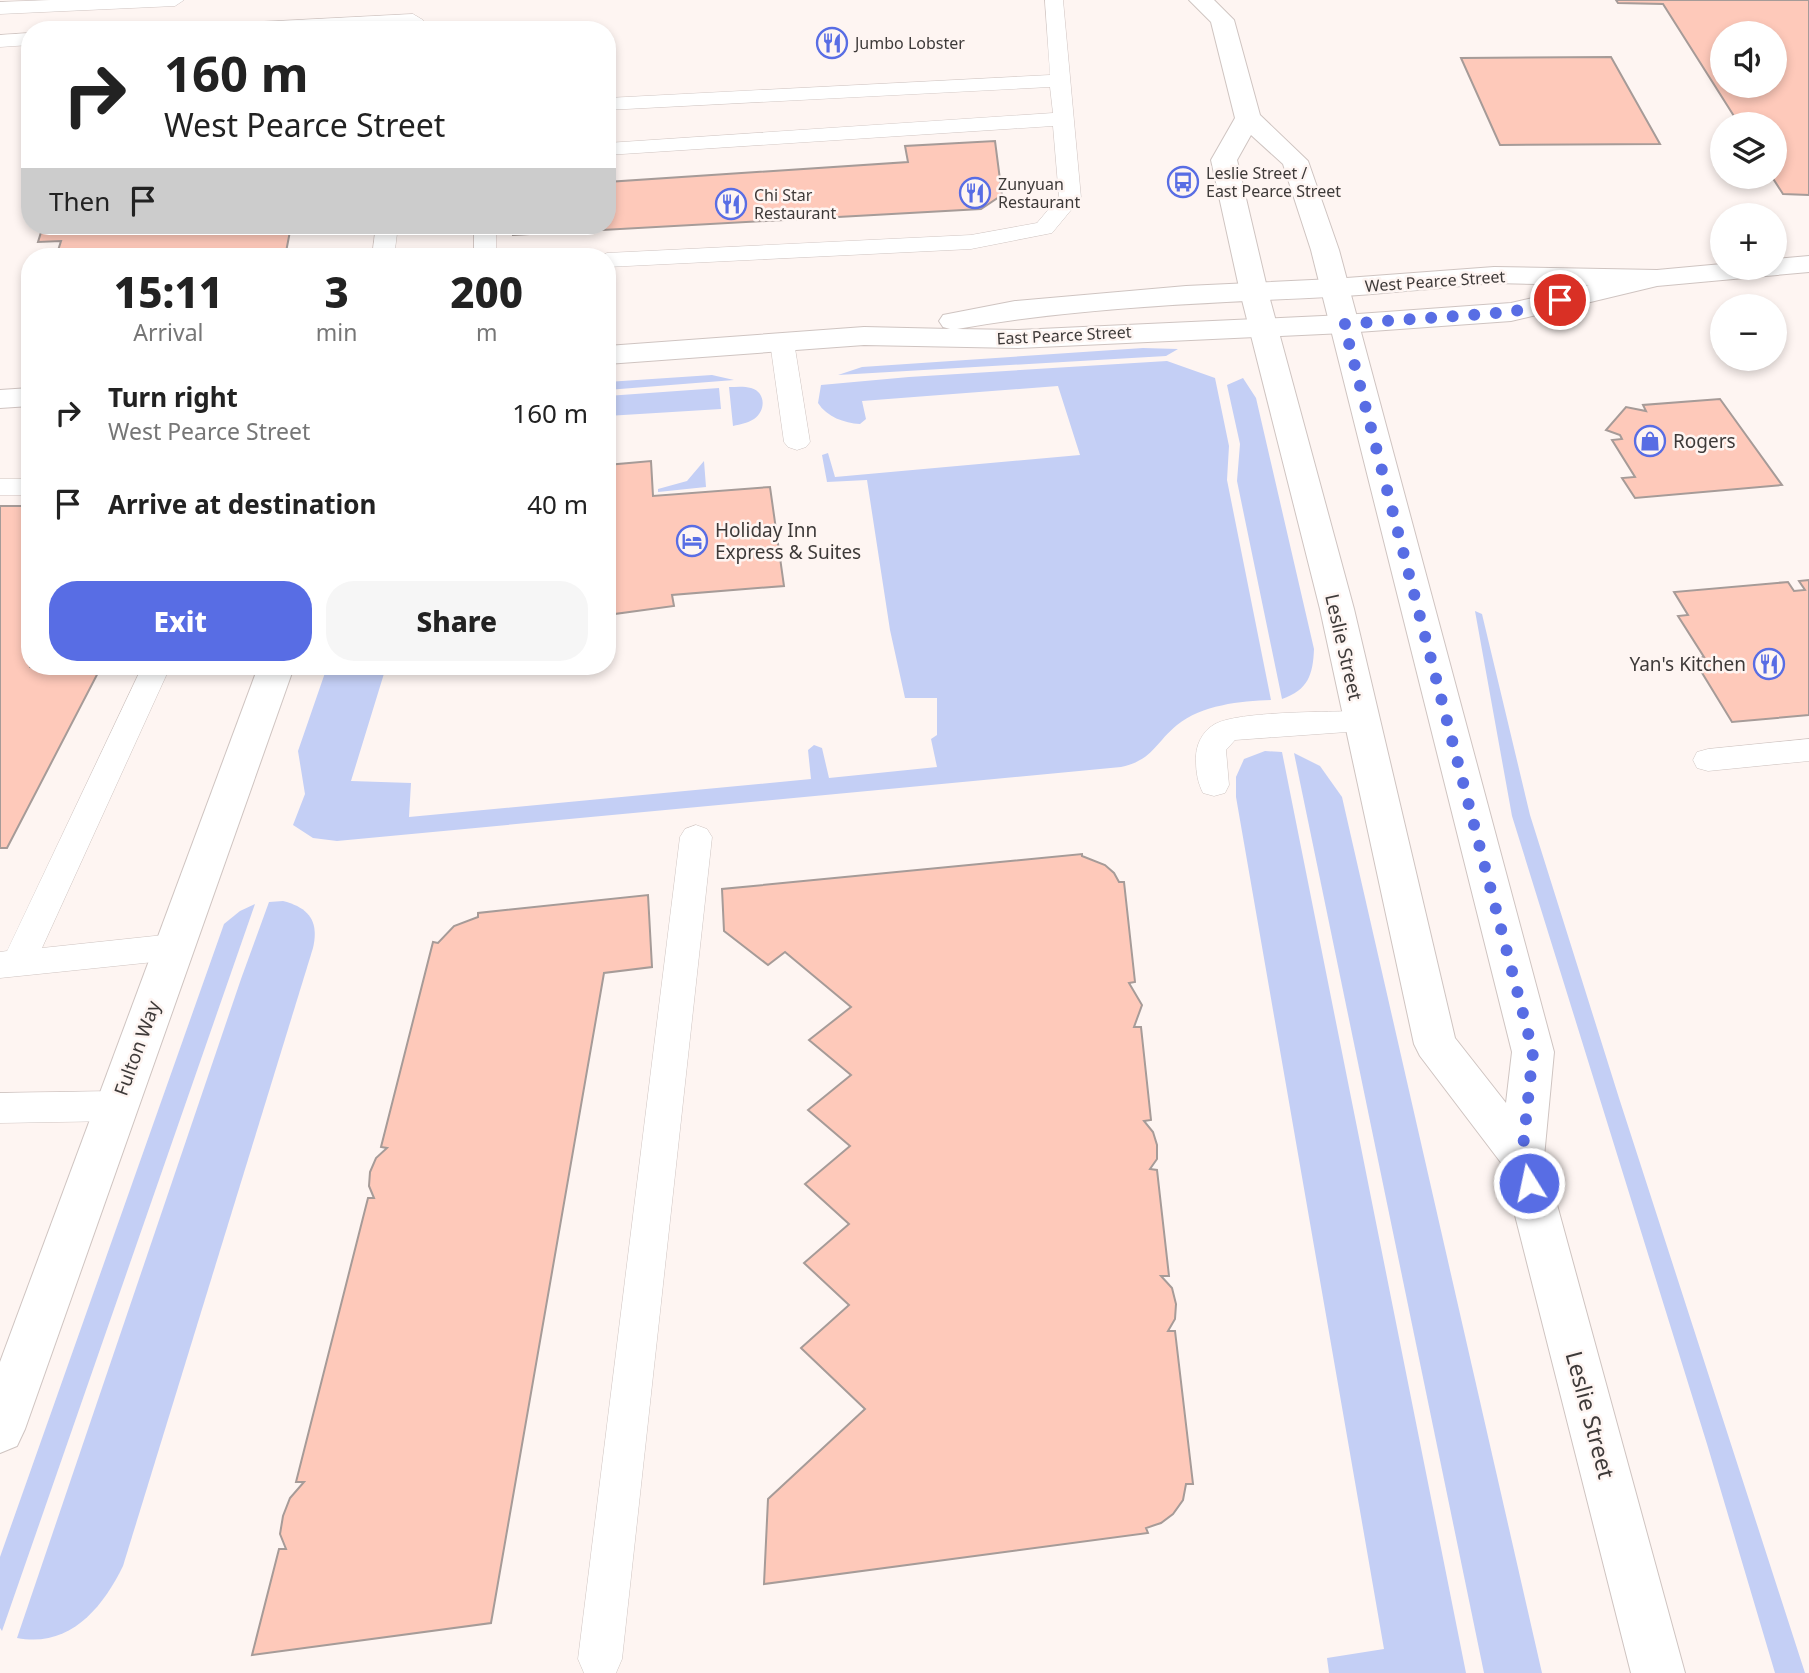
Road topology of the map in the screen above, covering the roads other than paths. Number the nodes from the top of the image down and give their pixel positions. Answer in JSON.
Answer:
{"nodes":[{"id":1,"x":175,"y":0,"type":"edge"},
{"id":2,"x":1054,"y":0,"type":"edge"},
{"id":3,"x":1201,"y":0,"type":"edge"},
{"id":4,"x":0,"y":8,"type":"edge"},
{"id":5,"x":1227,"y":10,"type":"edge"},
{"id":6,"x":394,"y":21,"type":"edge"},
{"id":7,"x":413,"y":21,"type":"edge"},
{"id":8,"x":21,"y":40,"type":"edge"},
{"id":9,"x":0,"y":41,"type":"edge"},
{"id":10,"x":1059,"y":80,"type":"junction"},
{"id":11,"x":616,"y":104,"type":"edge"},
{"id":12,"x":1248,"y":118,"type":"junction"},
{"id":13,"x":1063,"y":119,"type":"junction"},
{"id":14,"x":616,"y":148,"type":"edge"},
{"id":15,"x":616,"y":260,"type":"edge"},
{"id":16,"x":1809,"y":264,"type":"edge"},
{"id":17,"x":1787,"y":266,"type":"edge"},
{"id":18,"x":1710,"y":273,"type":"edge"},
{"id":19,"x":1254,"y":292,"type":"junction"},
{"id":20,"x":1338,"y":306,"type":"junction"},
{"id":21,"x":1263,"y":327,"type":"junction"},
{"id":22,"x":864,"y":337,"type":"junction"},
{"id":23,"x":782,"y":342,"type":"junction"},
{"id":24,"x":616,"y":354,"type":"edge"},
{"id":25,"x":21,"y":398,"type":"edge"},
{"id":26,"x":0,"y":399,"type":"edge"},
{"id":27,"x":797,"y":442,"type":"dead end"},
{"id":28,"x":21,"y":486,"type":"edge"},
{"id":29,"x":0,"y":487,"type":"edge"},
{"id":30,"x":152,"y":675,"type":"edge"},
{"id":31,"x":272,"y":675,"type":"edge"},
{"id":32,"x":1361,"y":722,"type":"junction"},
{"id":33,"x":1809,"y":750,"type":"edge"},
{"id":34,"x":1708,"y":760,"type":"dead end"},
{"id":35,"x":1214,"y":785,"type":"dead end"},
{"id":36,"x":696,"y":837,"type":"dead end"},
{"id":37,"x":173,"y":947,"type":"junction"},
{"id":38,"x":9,"y":964,"type":"edge"},
{"id":39,"x":117,"y":1106,"type":"junction"},
{"id":40,"x":0,"y":1108,"type":"edge"},
{"id":41,"x":1522,"y":1157,"type":"junction"},
{"id":42,"x":0,"y":1429,"type":"edge"},
{"id":43,"x":600,"y":1659,"type":"dead end"},
{"id":44,"x":1658,"y":1673,"type":"edge"}],
"edges":[{"from":1,"to":4,"type":"lane"},
{"from":2,"to":10,"type":"lane"},
{"from":3,"to":5,"type":"main road"},
{"from":5,"to":12,"type":"main road"},
{"from":6,"to":7,"type":"lane"},
{"from":8,"to":9,"type":"lane"},
{"from":10,"to":11,"type":"lane"},
{"from":10,"to":13,"type":"lane"},
{"from":12,"to":19,"type":"main road","name":"Leslie Street"},
{"from":12,"to":20,"type":"main road","name":"Leslie Street"},
{"from":13,"to":14,"type":"lane"},
{"from":13,"to":15,"type":"lane"},
{"from":16,"to":17,"type":"main road"},
{"from":18,"to":20,"type":"main road","name":"West Pearce Street"},
{"from":19,"to":20,"type":"main road","name":"West Pearce Street"},
{"from":19,"to":21,"type":"main road","name":"Leslie Street"},
{"from":19,"to":22,"type":"main road","name":"East Pearce Street"},
{"from":20,"to":21,"type":"main road","name":"West Pearce Street"},
{"from":20,"to":41,"type":"main road","name":"Leslie Street"},
{"from":21,"to":22,"type":"main road","name":"East Pearce Street"},
{"from":21,"to":32,"type":"main road","name":"Leslie Street"},
{"from":22,"to":23,"type":"main road","name":"East Pearce Street"},
{"from":23,"to":24,"type":"main road","name":"East Pearce Street"},
{"from":23,"to":27,"type":"lane"},
{"from":25,"to":26,"type":"main road"},
{"from":28,"to":29,"type":"lane"},
{"from":30,"to":38,"type":"lane"},
{"from":31,"to":37,"type":"main road","name":"Fulton Way"},
{"from":32,"to":35,"type":"lane"},
{"from":32,"to":41,"type":"main road","name":"Leslie Street"},
{"from":33,"to":34,"type":"lane"},
{"from":36,"to":43,"type":"lane"},
{"from":37,"to":38,"type":"lane"},
{"from":37,"to":39,"type":"main road","name":"Fulton Way"},
{"from":39,"to":40,"type":"lane"},
{"from":39,"to":42,"type":"main road","name":"Fulton Way"},
{"from":41,"to":44,"type":"main road","name":"Leslie Street"}]}
